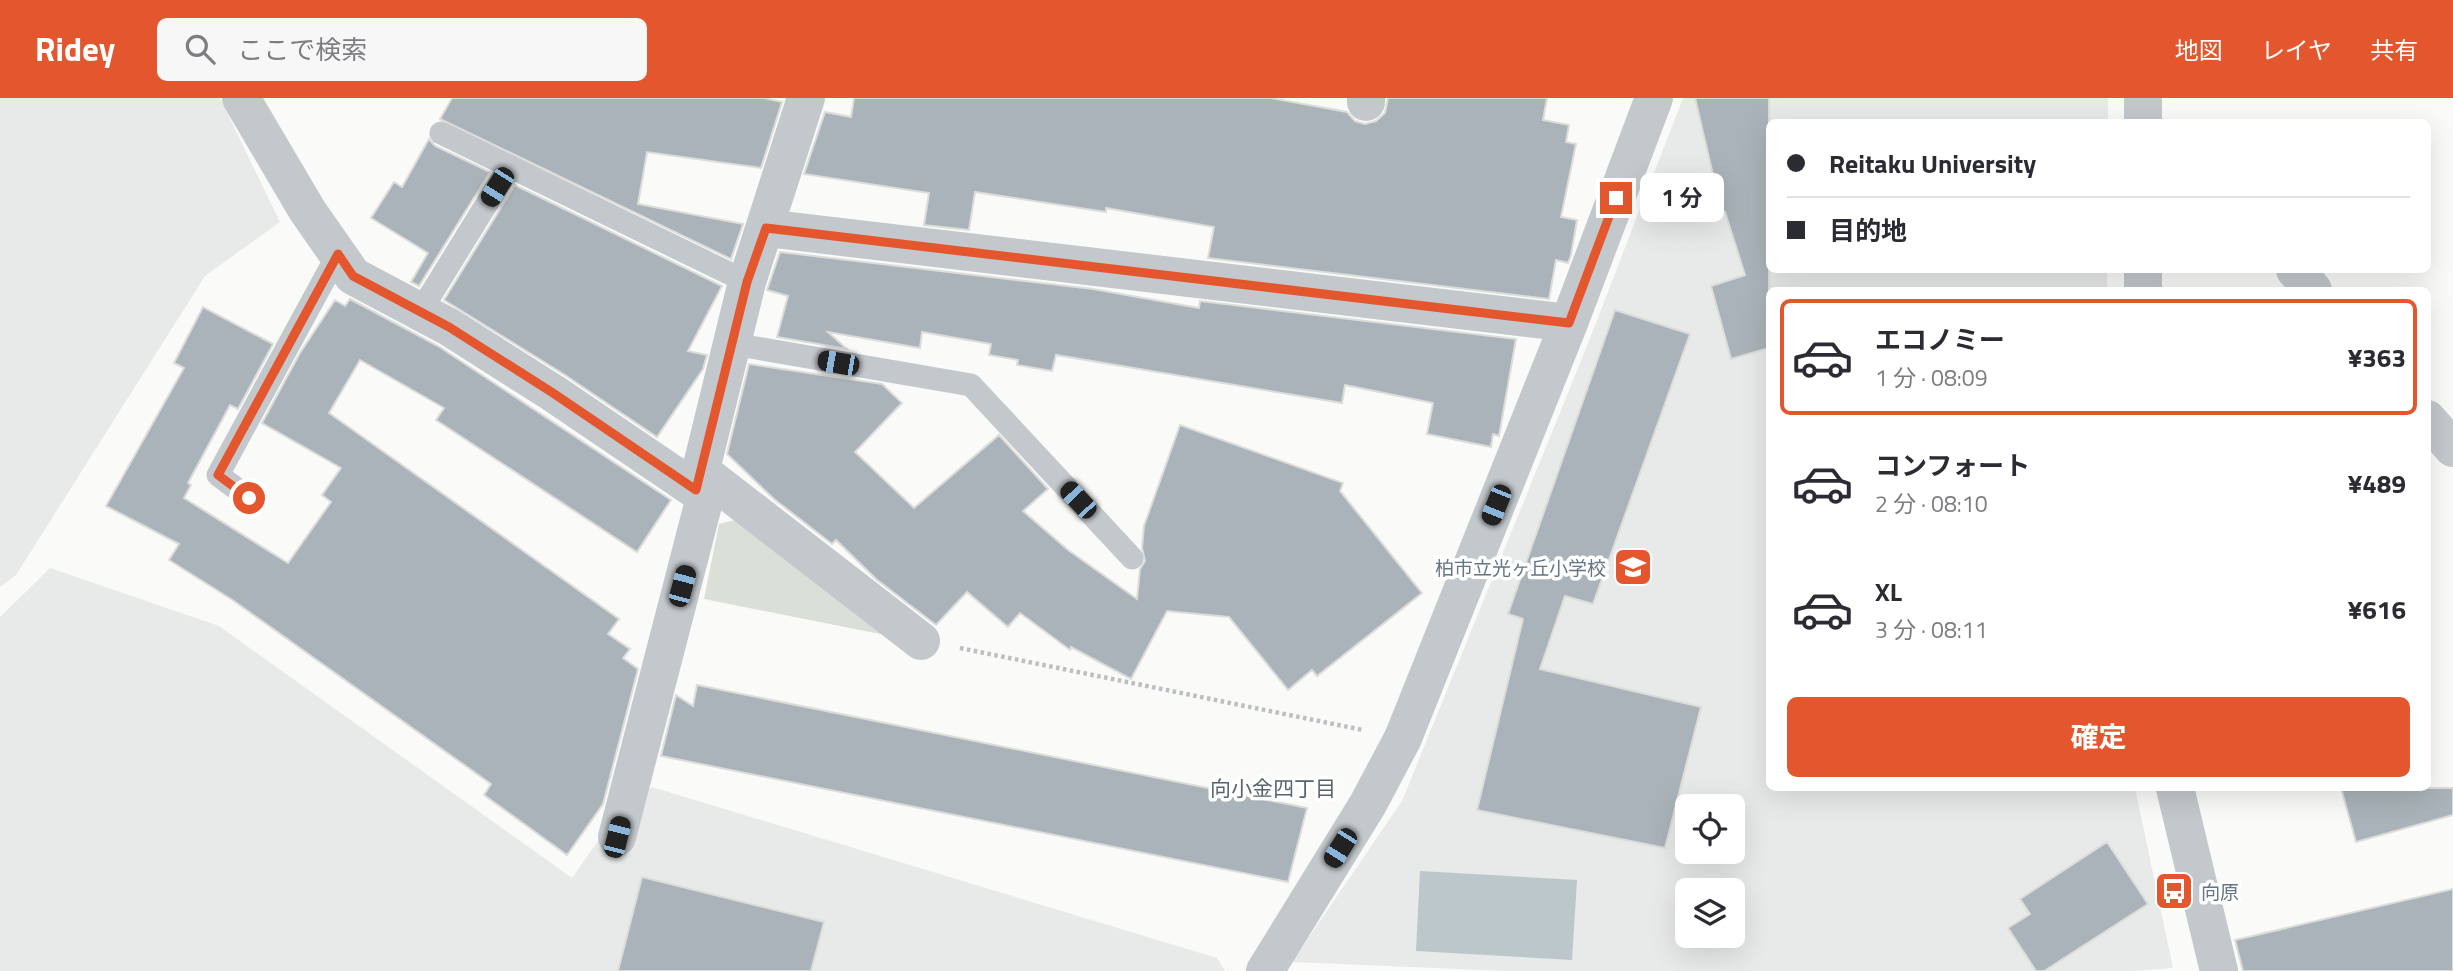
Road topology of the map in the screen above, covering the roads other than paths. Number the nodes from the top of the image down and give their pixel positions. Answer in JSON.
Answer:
{"nodes":[{"id":1,"x":241,"y":98,"type":"edge"},
{"id":2,"x":806,"y":98,"type":"edge"},
{"id":3,"x":1654,"y":98,"type":"edge"},
{"id":4,"x":2143,"y":98,"type":"edge"},
{"id":5,"x":2143,"y":119,"type":"edge"},
{"id":6,"x":441,"y":133,"type":"dead end"},
{"id":7,"x":510,"y":166,"type":"junction"},
{"id":8,"x":766,"y":228,"type":"junction"},
{"id":9,"x":338,"y":254,"type":"junction"},
{"id":10,"x":2298,"y":273,"type":"edge"},
{"id":11,"x":747,"y":282,"type":"junction"},
{"id":12,"x":2310,"y":287,"type":"edge"},
{"id":13,"x":420,"y":312,"type":"junction"},
{"id":14,"x":1569,"y":323,"type":"junction"},
{"id":15,"x":733,"y":344,"type":"junction"},
{"id":16,"x":2431,"y":423,"type":"edge"},
{"id":17,"x":2453,"y":448,"type":"edge"},
{"id":18,"x":705,"y":475,"type":"junction"},
{"id":19,"x":249,"y":498,"type":"dead end"},
{"id":20,"x":1132,"y":558,"type":"dead end"},
{"id":21,"x":921,"y":641,"type":"road end"},
{"id":22,"x":2176,"y":791,"type":"edge"},
{"id":23,"x":617,"y":837,"type":"dead end"},
{"id":24,"x":1265,"y":971,"type":"edge"},
{"id":25,"x":2219,"y":971,"type":"edge"}],
"edges":[{"from":1,"to":9,"type":"street"},
{"from":2,"to":8,"type":"street"},
{"from":3,"to":14,"type":"street"},
{"from":4,"to":5,"type":"street"},
{"from":6,"to":7,"type":"lane"},
{"from":7,"to":11,"type":"lane"},
{"from":7,"to":13,"type":"lane"},
{"from":8,"to":11,"type":"street"},
{"from":8,"to":14,"type":"street"},
{"from":9,"to":13,"type":"street"},
{"from":9,"to":19,"type":"lane"},
{"from":10,"to":12,"type":"street"},
{"from":11,"to":15,"type":"street"},
{"from":13,"to":18,"type":"street"},
{"from":14,"to":24,"type":"street"},
{"from":15,"to":18,"type":"street"},
{"from":15,"to":20,"type":"lane"},
{"from":16,"to":17,"type":"street"},
{"from":18,"to":21,"type":"street"},
{"from":18,"to":23,"type":"street"},
{"from":22,"to":25,"type":"street"}]}
